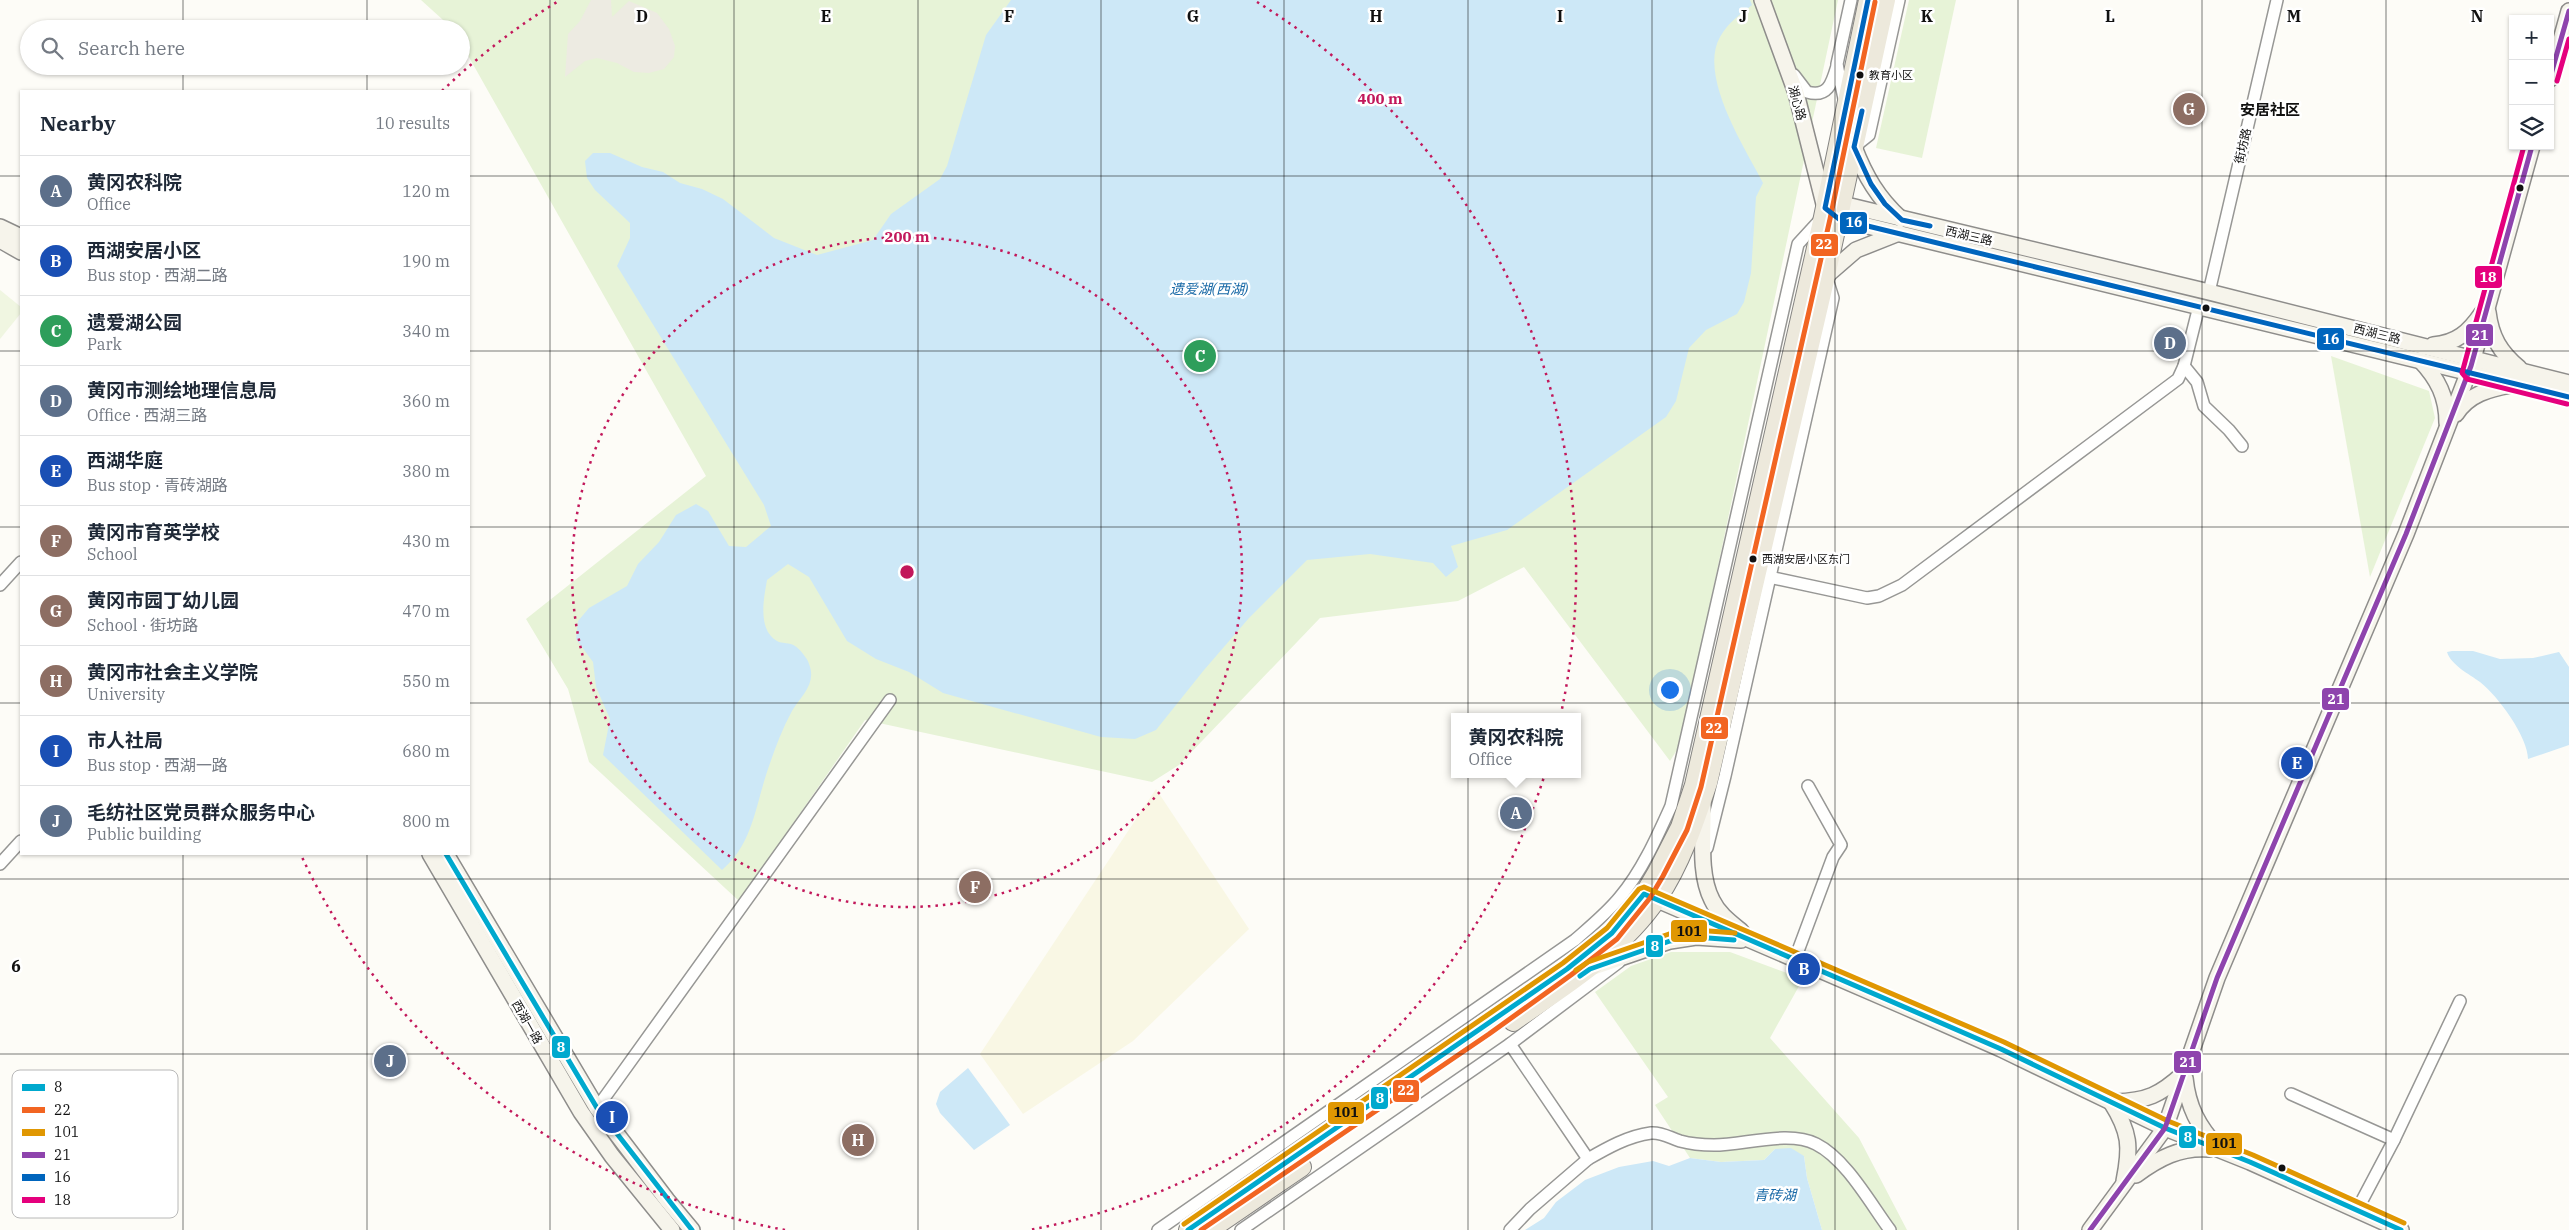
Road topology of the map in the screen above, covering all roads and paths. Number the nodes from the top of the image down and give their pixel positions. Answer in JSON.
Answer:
{"nodes":[{"id":1,"x":1762,"y":0,"type":"edge"},
{"id":2,"x":1851,"y":0,"type":"edge"},
{"id":3,"x":1868,"y":0,"type":"edge"},
{"id":4,"x":1886,"y":0,"type":"edge"},
{"id":5,"x":1899,"y":0,"type":"edge"},
{"id":6,"x":2277,"y":0,"type":"edge"},
{"id":7,"x":2569,"y":11,"type":"edge"},
{"id":8,"x":1782,"y":54,"type":"junction"},
{"id":9,"x":1837,"y":64,"type":"junction"},
{"id":10,"x":2554,"y":65,"type":"edge"},
{"id":11,"x":1846,"y":105,"type":"junction"},
{"id":12,"x":1854,"y":147,"type":"junction"},
{"id":13,"x":2531,"y":150,"type":"edge"},
{"id":14,"x":1832,"y":212,"type":"junction"},
{"id":15,"x":1901,"y":226,"type":"junction"},
{"id":16,"x":0,"y":227,"type":"edge"},
{"id":17,"x":20,"y":237,"type":"edge"},
{"id":18,"x":0,"y":240,"type":"edge"},
{"id":19,"x":20,"y":251,"type":"edge"},
{"id":20,"x":1826,"y":276,"type":"junction"},
{"id":21,"x":2209,"y":292,"type":"junction"},
{"id":22,"x":2199,"y":306,"type":"junction"},
{"id":23,"x":2488,"y":306,"type":"junction"},
{"id":24,"x":2422,"y":353,"type":"junction"},
{"id":25,"x":2471,"y":365,"type":"junction"},
{"id":26,"x":2184,"y":366,"type":"junction"},
{"id":27,"x":2520,"y":378,"type":"junction"},
{"id":28,"x":2569,"y":383,"type":"edge"},
{"id":29,"x":2569,"y":397,"type":"edge"},
{"id":30,"x":2446,"y":430,"type":"junction"},
{"id":31,"x":2242,"y":446,"type":"dead end"},
{"id":32,"x":20,"y":563,"type":"edge"},
{"id":33,"x":1769,"y":577,"type":"junction"},
{"id":34,"x":0,"y":584,"type":"edge"},
{"id":35,"x":890,"y":700,"type":"dead end"},
{"id":36,"x":1808,"y":786,"type":"dead end"},
{"id":37,"x":1703,"y":798,"type":"junction"},
{"id":38,"x":20,"y":843,"type":"edge"},
{"id":39,"x":431,"y":855,"type":"edge"},
{"id":40,"x":447,"y":855,"type":"edge"},
{"id":41,"x":1704,"y":857,"type":"junction"},
{"id":42,"x":0,"y":864,"type":"edge"},
{"id":43,"x":1651,"y":896,"type":"junction"},
{"id":44,"x":1754,"y":941,"type":"junction"},
{"id":45,"x":1628,"y":955,"type":"junction"},
{"id":46,"x":1795,"y":959,"type":"junction"},
{"id":47,"x":1590,"y":969,"type":"junction"},
{"id":48,"x":2460,"y":1002,"type":"dead end"},
{"id":49,"x":1510,"y":1044,"type":"junction"},
{"id":50,"x":2185,"y":1072,"type":"junction"},
{"id":51,"x":2291,"y":1094,"type":"dead end"},
{"id":52,"x":2111,"y":1102,"type":"junction"},
{"id":53,"x":597,"y":1108,"type":"junction"},
{"id":54,"x":2165,"y":1128,"type":"junction"},
{"id":55,"x":2394,"y":1140,"type":"junction"},
{"id":56,"x":2221,"y":1151,"type":"junction"},
{"id":57,"x":1588,"y":1159,"type":"junction"},
{"id":58,"x":2123,"y":1185,"type":"junction"},
{"id":59,"x":2357,"y":1210,"type":"junction"},
{"id":60,"x":672,"y":1230,"type":"edge"},
{"id":61,"x":692,"y":1230,"type":"edge"},
{"id":62,"x":1158,"y":1230,"type":"edge"},
{"id":63,"x":1188,"y":1230,"type":"edge"},
{"id":64,"x":1210,"y":1230,"type":"edge"},
{"id":65,"x":1241,"y":1230,"type":"edge"},
{"id":66,"x":1510,"y":1230,"type":"edge"},
{"id":67,"x":1890,"y":1230,"type":"edge"},
{"id":68,"x":2090,"y":1230,"type":"edge"},
{"id":69,"x":2401,"y":1230,"type":"edge"}],
"edges":[{"from":1,"to":8,"type":"main road","name":"湖心路"},
{"from":2,"to":9,"type":"street"},
{"from":3,"to":11,"type":"main road"},
{"from":4,"to":12,"type":"main road"},
{"from":5,"to":12,"type":"street"},
{"from":6,"to":21,"type":"street","name":"街坊路"},
{"from":7,"to":10,"type":"main road"},
{"from":8,"to":9,"type":"street"},
{"from":8,"to":14,"type":"main road","name":"湖心路"},
{"from":9,"to":11,"type":"street"},
{"from":11,"to":14,"type":"main road"},
{"from":12,"to":14,"type":"main road"},
{"from":12,"to":15,"type":"main road"},
{"from":13,"to":23,"type":"main road"},
{"from":14,"to":15,"type":"main road","name":"西湖三路"},
{"from":14,"to":20,"type":"main road"},
{"from":14,"to":43,"type":"main road"},
{"from":14,"to":62,"type":"street"},
{"from":15,"to":20,"type":"main road"},
{"from":15,"to":21,"type":"main road","name":"西湖三路"},
{"from":15,"to":22,"type":"main road","name":"西湖三路"},
{"from":16,"to":17,"type":"main road"},
{"from":18,"to":19,"type":"main road"},
{"from":20,"to":33,"type":"street"},
{"from":20,"to":37,"type":"main road"},
{"from":21,"to":24,"type":"main road","name":"西湖三路"},
{"from":22,"to":24,"type":"main road","name":"西湖三路"},
{"from":22,"to":26,"type":"street"},
{"from":23,"to":24,"type":"main road"},
{"from":23,"to":25,"type":"main road"},
{"from":23,"to":27,"type":"main road"},
{"from":24,"to":25,"type":"main road","name":"西湖三路"},
{"from":24,"to":30,"type":"main road"},
{"from":25,"to":27,"type":"main road","name":"西湖三路"},
{"from":25,"to":30,"type":"main road"},
{"from":26,"to":31,"type":"street"},
{"from":26,"to":33,"type":"street"},
{"from":27,"to":28,"type":"main road","name":"西湖三路"},
{"from":27,"to":29,"type":"main road","name":"西湖三路"},
{"from":27,"to":30,"type":"main road"},
{"from":30,"to":50,"type":"main road"},
{"from":32,"to":34,"type":"street"},
{"from":33,"to":41,"type":"street"},
{"from":35,"to":53,"type":"street"},
{"from":36,"to":46,"type":"street"},
{"from":37,"to":41,"type":"main road"},
{"from":37,"to":43,"type":"main road"},
{"from":38,"to":42,"type":"street"},
{"from":39,"to":60,"type":"main road","name":"西湖一路"},
{"from":40,"to":53,"type":"main road","name":"西湖一路"},
{"from":41,"to":44,"type":"main road"},
{"from":43,"to":44,"type":"main road"},
{"from":43,"to":47,"type":"main road"},
{"from":43,"to":63,"type":"main road"},
{"from":44,"to":45,"type":"main road"},
{"from":44,"to":46,"type":"main road"},
{"from":45,"to":47,"type":"main road"},
{"from":45,"to":49,"type":"street"},
{"from":46,"to":52,"type":"main road"},
{"from":47,"to":64,"type":"main road"},
{"from":48,"to":55,"type":"street"},
{"from":49,"to":57,"type":"street"},
{"from":49,"to":65,"type":"street"},
{"from":50,"to":52,"type":"main road"},
{"from":50,"to":54,"type":"main road"},
{"from":50,"to":56,"type":"main road"},
{"from":51,"to":55,"type":"street"},
{"from":52,"to":54,"type":"main road"},
{"from":52,"to":58,"type":"main road"},
{"from":53,"to":61,"type":"main road","name":"西湖一路"},
{"from":54,"to":56,"type":"main road"},
{"from":54,"to":58,"type":"main road"},
{"from":55,"to":59,"type":"street"},
{"from":56,"to":58,"type":"main road"},
{"from":56,"to":59,"type":"main road"},
{"from":57,"to":66,"type":"street"},
{"from":57,"to":67,"type":"street"},
{"from":58,"to":68,"type":"main road"},
{"from":59,"to":69,"type":"main road"}]}
